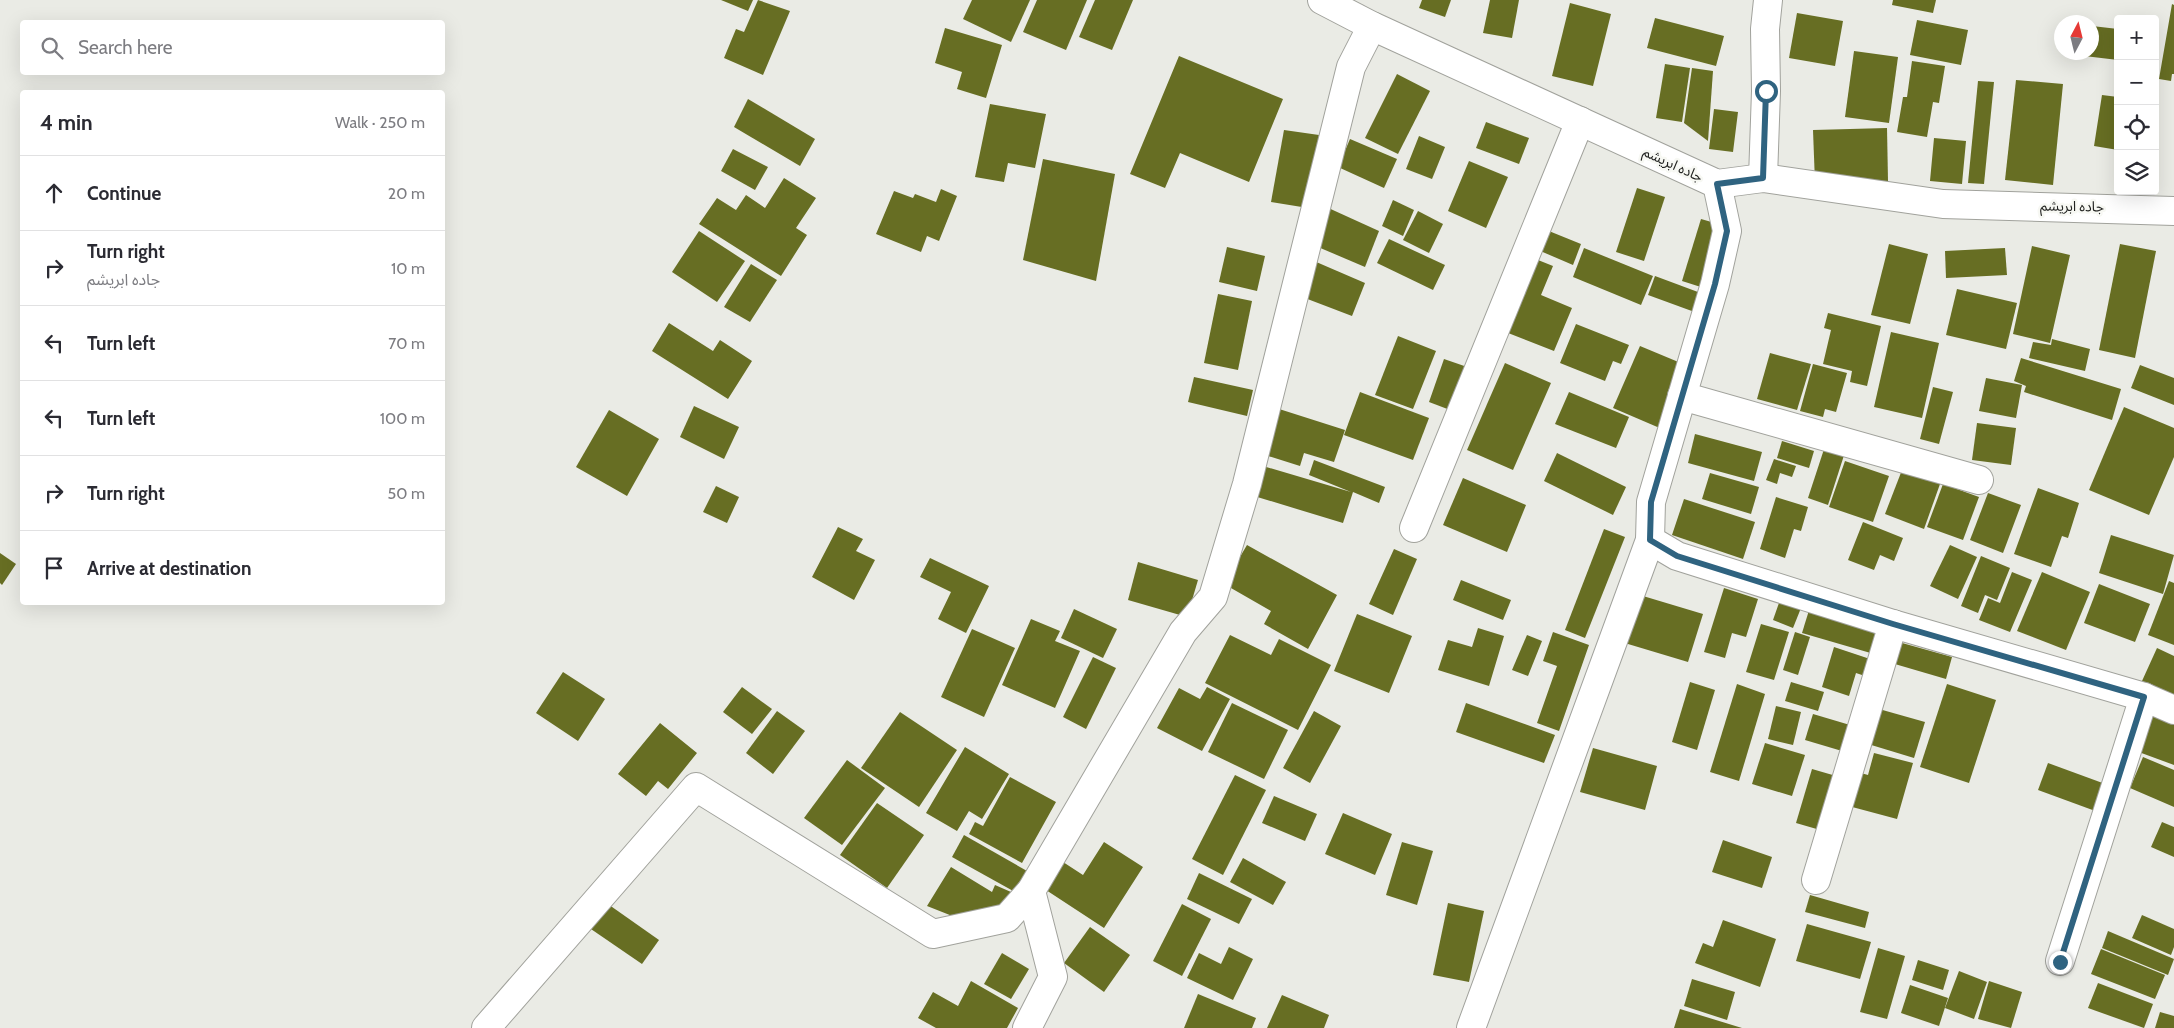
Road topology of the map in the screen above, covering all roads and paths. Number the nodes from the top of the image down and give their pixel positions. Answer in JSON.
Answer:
{"nodes":[{"id":1,"x":1322,"y":0,"type":"edge"},
{"id":2,"x":1768,"y":0,"type":"edge"},
{"id":3,"x":1372,"y":26,"type":"junction"},
{"id":4,"x":1580,"y":121,"type":"junction"},
{"id":5,"x":1763,"y":178,"type":"junction"},
{"id":6,"x":1717,"y":184,"type":"junction"},
{"id":7,"x":2174,"y":211,"type":"edge"},
{"id":8,"x":1682,"y":396,"type":"junction"},
{"id":9,"x":1979,"y":480,"type":"dead end"},
{"id":10,"x":1414,"y":528,"type":"dead end"},
{"id":11,"x":1650,"y":540,"type":"junction"},
{"id":12,"x":1893,"y":624,"type":"junction"},
{"id":13,"x":2144,"y":697,"type":"junction"},
{"id":14,"x":2174,"y":710,"type":"edge"},
{"id":15,"x":1816,"y":880,"type":"dead end"},
{"id":16,"x":1031,"y":891,"type":"junction"},
{"id":17,"x":2060,"y":962,"type":"dead end"},
{"id":18,"x":486,"y":1028,"type":"edge"},
{"id":19,"x":1027,"y":1028,"type":"edge"},
{"id":20,"x":1472,"y":1028,"type":"edge"}],
"edges":[{"from":1,"to":3,"type":"street","name":"جاده ابریشم"},
{"from":2,"to":5,"type":"street"},
{"from":3,"to":4,"type":"street","name":"جاده ابریشم"},
{"from":3,"to":16,"type":"street"},
{"from":4,"to":6,"type":"street","name":"جاده ابریشم"},
{"from":4,"to":10,"type":"street"},
{"from":5,"to":6,"type":"street","name":"جاده ابریشم"},
{"from":5,"to":7,"type":"street","name":"جاده ابریشم"},
{"from":6,"to":8,"type":"street"},
{"from":8,"to":9,"type":"street"},
{"from":8,"to":11,"type":"street"},
{"from":11,"to":12,"type":"street"},
{"from":11,"to":20,"type":"street"},
{"from":12,"to":13,"type":"street"},
{"from":12,"to":15,"type":"street"},
{"from":13,"to":14,"type":"street"},
{"from":13,"to":17,"type":"street"},
{"from":16,"to":18,"type":"street"},
{"from":16,"to":19,"type":"street"}]}
